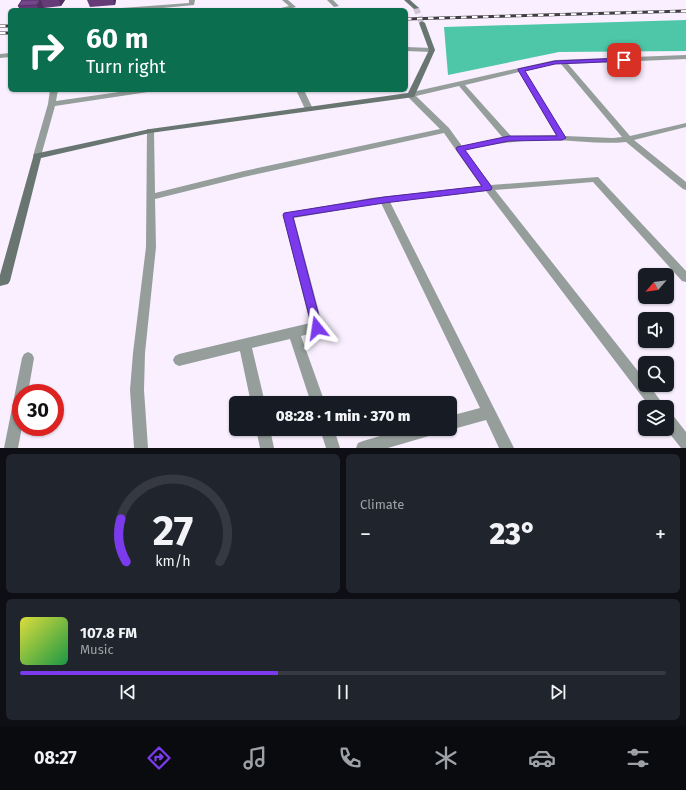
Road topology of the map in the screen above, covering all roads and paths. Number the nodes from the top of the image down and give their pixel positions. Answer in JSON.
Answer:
{"nodes":[{"id":1,"x":285,"y":0,"type":"edge"},
{"id":2,"x":330,"y":0,"type":"edge"},
{"id":3,"x":407,"y":0,"type":"edge"},
{"id":4,"x":192,"y":2,"type":"edge"},
{"id":5,"x":336,"y":6,"type":"dead end"},
{"id":6,"x":140,"y":8,"type":"edge"},
{"id":7,"x":287,"y":8,"type":"edge"},
{"id":8,"x":416,"y":8,"type":"tunnel mouth"},
{"id":9,"x":422,"y":23,"type":"tunnel mouth"},
{"id":10,"x":408,"y":49,"type":"edge"},
{"id":11,"x":432,"y":50,"type":"junction"},
{"id":12,"x":686,"y":57,"type":"edge"},
{"id":13,"x":563,"y":62,"type":"junction"},
{"id":14,"x":521,"y":70,"type":"junction"},
{"id":15,"x":461,"y":84,"type":"junction"},
{"id":16,"x":54,"y":92,"type":"edge"},
{"id":17,"x":134,"y":92,"type":"edge"},
{"id":18,"x":301,"y":92,"type":"edge"},
{"id":19,"x":411,"y":95,"type":"junction"},
{"id":20,"x":52,"y":104,"type":"junction"},
{"id":21,"x":309,"y":109,"type":"junction"},
{"id":22,"x":686,"y":126,"type":"edge"},
{"id":23,"x":446,"y":130,"type":"junction"},
{"id":24,"x":150,"y":131,"type":"junction"},
{"id":25,"x":509,"y":138,"type":"junction"},
{"id":26,"x":562,"y":138,"type":"junction"},
{"id":27,"x":628,"y":139,"type":"junction"},
{"id":28,"x":460,"y":149,"type":"junction"},
{"id":29,"x":37,"y":156,"type":"junction"},
{"id":30,"x":686,"y":187,"type":"edge"},
{"id":31,"x":488,"y":188,"type":"junction"},
{"id":32,"x":150,"y":197,"type":"junction"},
{"id":33,"x":384,"y":200,"type":"junction"},
{"id":34,"x":686,"y":278,"type":"edge"},
{"id":35,"x":0,"y":282,"type":"edge"},
{"id":36,"x":294,"y":332,"type":"junction"},
{"id":37,"x":245,"y":344,"type":"junction"},
{"id":38,"x":28,"y":358,"type":"dead end"},
{"id":39,"x":179,"y":360,"type":"dead end"},
{"id":40,"x":23,"y":384,"type":"edge"},
{"id":41,"x":256,"y":396,"type":"edge"},
{"id":42,"x":316,"y":396,"type":"edge"},
{"id":43,"x":653,"y":400,"type":"edge"},
{"id":44,"x":489,"y":412,"type":"junction"},
{"id":45,"x":457,"y":421,"type":"edge"},
{"id":46,"x":674,"y":428,"type":"edge"},
{"id":47,"x":14,"y":436,"type":"edge"},
{"id":48,"x":264,"y":436,"type":"edge"},
{"id":49,"x":329,"y":436,"type":"edge"},
{"id":50,"x":405,"y":436,"type":"edge"},
{"id":51,"x":686,"y":443,"type":"edge"},
{"id":52,"x":12,"y":448,"type":"edge"},
{"id":53,"x":141,"y":448,"type":"edge"},
{"id":54,"x":267,"y":448,"type":"edge"},
{"id":55,"x":333,"y":448,"type":"edge"},
{"id":56,"x":363,"y":448,"type":"edge"},
{"id":57,"x":507,"y":448,"type":"edge"}],
"edges":[{"from":1,"to":7,"type":"street"},
{"from":2,"to":5,"type":"street"},
{"from":3,"to":8,"type":"street"},
{"from":4,"to":6,"type":"street"},
{"from":9,"to":11,"type":"street"},
{"from":10,"to":11,"type":"street"},
{"from":11,"to":19,"type":"street"},
{"from":12,"to":13,"type":"street"},
{"from":13,"to":14,"type":"street"},
{"from":13,"to":27,"type":"street"},
{"from":14,"to":15,"type":"street"},
{"from":14,"to":26,"type":"street"},
{"from":15,"to":19,"type":"street"},
{"from":15,"to":25,"type":"street"},
{"from":16,"to":20,"type":"street"},
{"from":17,"to":20,"type":"street"},
{"from":18,"to":21,"type":"street"},
{"from":19,"to":21,"type":"street"},
{"from":19,"to":23,"type":"street"},
{"from":20,"to":29,"type":"street"},
{"from":21,"to":24,"type":"street"},
{"from":22,"to":27,"type":"street"},
{"from":23,"to":28,"type":"street"},
{"from":23,"to":32,"type":"street"},
{"from":24,"to":29,"type":"street"},
{"from":24,"to":32,"type":"street"},
{"from":25,"to":26,"type":"street"},
{"from":25,"to":28,"type":"street"},
{"from":26,"to":27,"type":"street"},
{"from":27,"to":30,"type":"street"},
{"from":28,"to":31,"type":"street"},
{"from":29,"to":35,"type":"street"},
{"from":31,"to":33,"type":"street"},
{"from":31,"to":34,"type":"street"},
{"from":31,"to":43,"type":"street"},
{"from":32,"to":53,"type":"street"},
{"from":33,"to":36,"type":"street"},
{"from":33,"to":44,"type":"street"},
{"from":36,"to":37,"type":"street"},
{"from":36,"to":42,"type":"street"},
{"from":37,"to":39,"type":"street"},
{"from":37,"to":41,"type":"street"},
{"from":38,"to":40,"type":"street"},
{"from":44,"to":45,"type":"street"},
{"from":44,"to":57,"type":"street"},
{"from":46,"to":51,"type":"street"},
{"from":47,"to":52,"type":"street"},
{"from":48,"to":54,"type":"street"},
{"from":49,"to":55,"type":"street"},
{"from":50,"to":56,"type":"street"}]}
